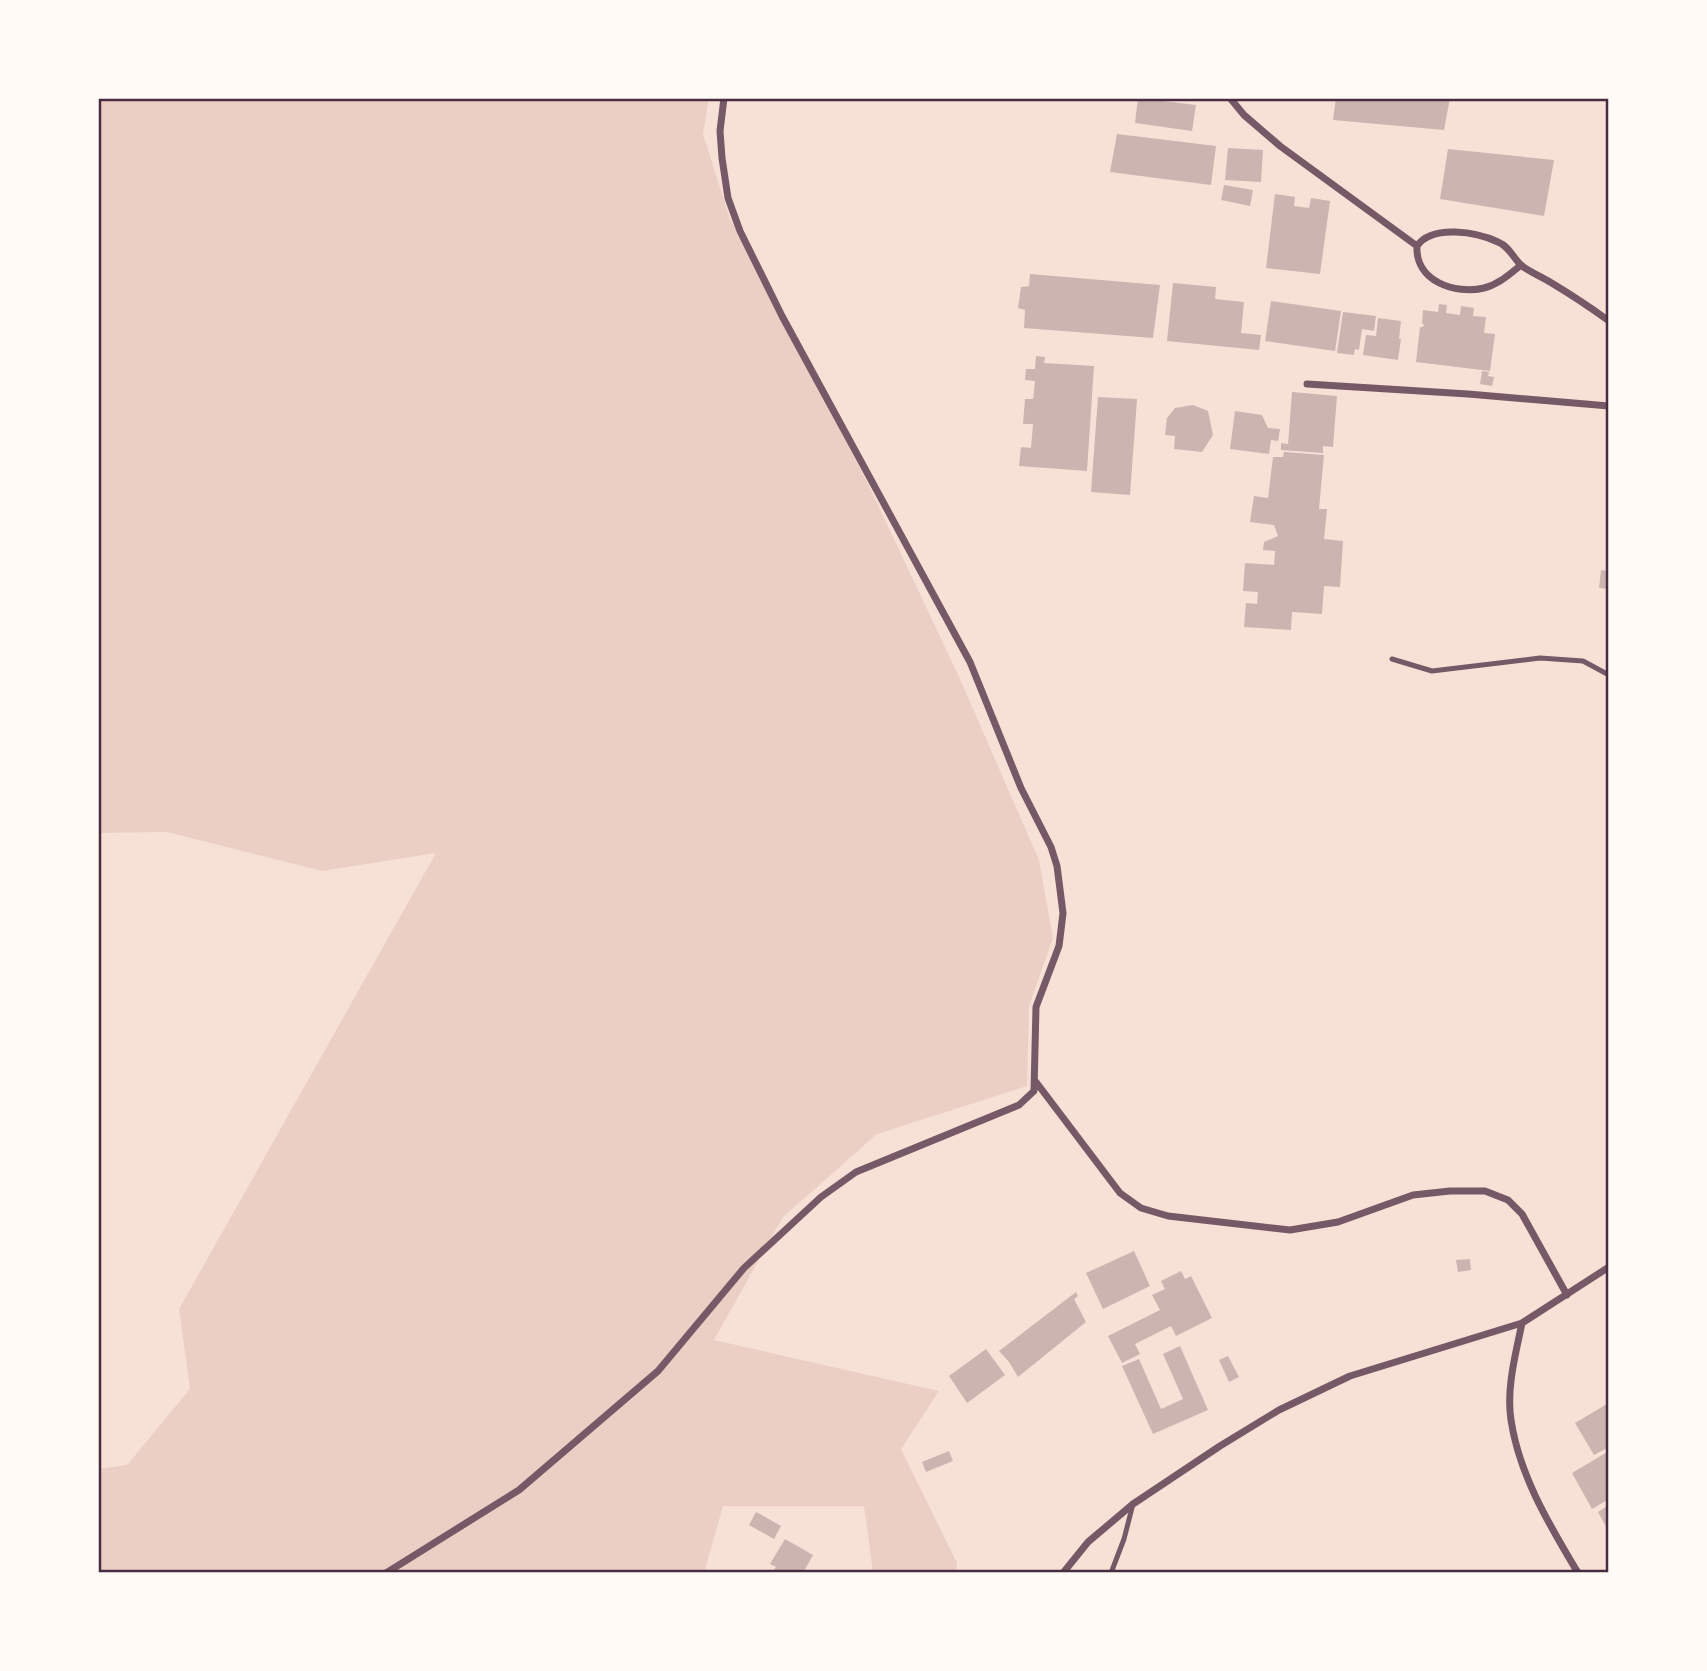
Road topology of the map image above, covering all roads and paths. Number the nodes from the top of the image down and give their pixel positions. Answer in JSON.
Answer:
{"nodes":[{"id":1,"x":724,"y":98,"type":"edge"},
{"id":2,"x":1230,"y":98,"type":"edge"},
{"id":3,"x":1417,"y":246,"type":"junction"},
{"id":4,"x":1521,"y":265,"type":"junction"},
{"id":5,"x":1609,"y":321,"type":"edge"},
{"id":6,"x":1307,"y":384,"type":"dead end"},
{"id":7,"x":1609,"y":407,"type":"edge"},
{"id":8,"x":1392,"y":659,"type":"dead end"},
{"id":9,"x":1609,"y":675,"type":"edge"},
{"id":10,"x":1036,"y":1082,"type":"junction"},
{"id":11,"x":1609,"y":1266,"type":"edge"},
{"id":12,"x":1567,"y":1295,"type":"junction"},
{"id":13,"x":1522,"y":1323,"type":"junction"},
{"id":14,"x":1133,"y":1504,"type":"junction"},
{"id":15,"x":386,"y":1573,"type":"edge"},
{"id":16,"x":1063,"y":1573,"type":"edge"},
{"id":17,"x":1111,"y":1573,"type":"edge"},
{"id":18,"x":1578,"y":1573,"type":"edge"}],
"edges":[{"from":1,"to":10,"type":"street"},
{"from":2,"to":3,"type":"street"},
{"from":3,"to":4,"type":"street"},
{"from":3,"to":4,"type":"street"},
{"from":4,"to":5,"type":"street"},
{"from":6,"to":7,"type":"street"},
{"from":8,"to":9,"type":"lane"},
{"from":10,"to":12,"type":"street"},
{"from":10,"to":15,"type":"street"},
{"from":11,"to":12,"type":"street"},
{"from":12,"to":13,"type":"street"},
{"from":13,"to":14,"type":"street"},
{"from":13,"to":18,"type":"street"},
{"from":14,"to":16,"type":"street"},
{"from":14,"to":17,"type":"lane"}]}
